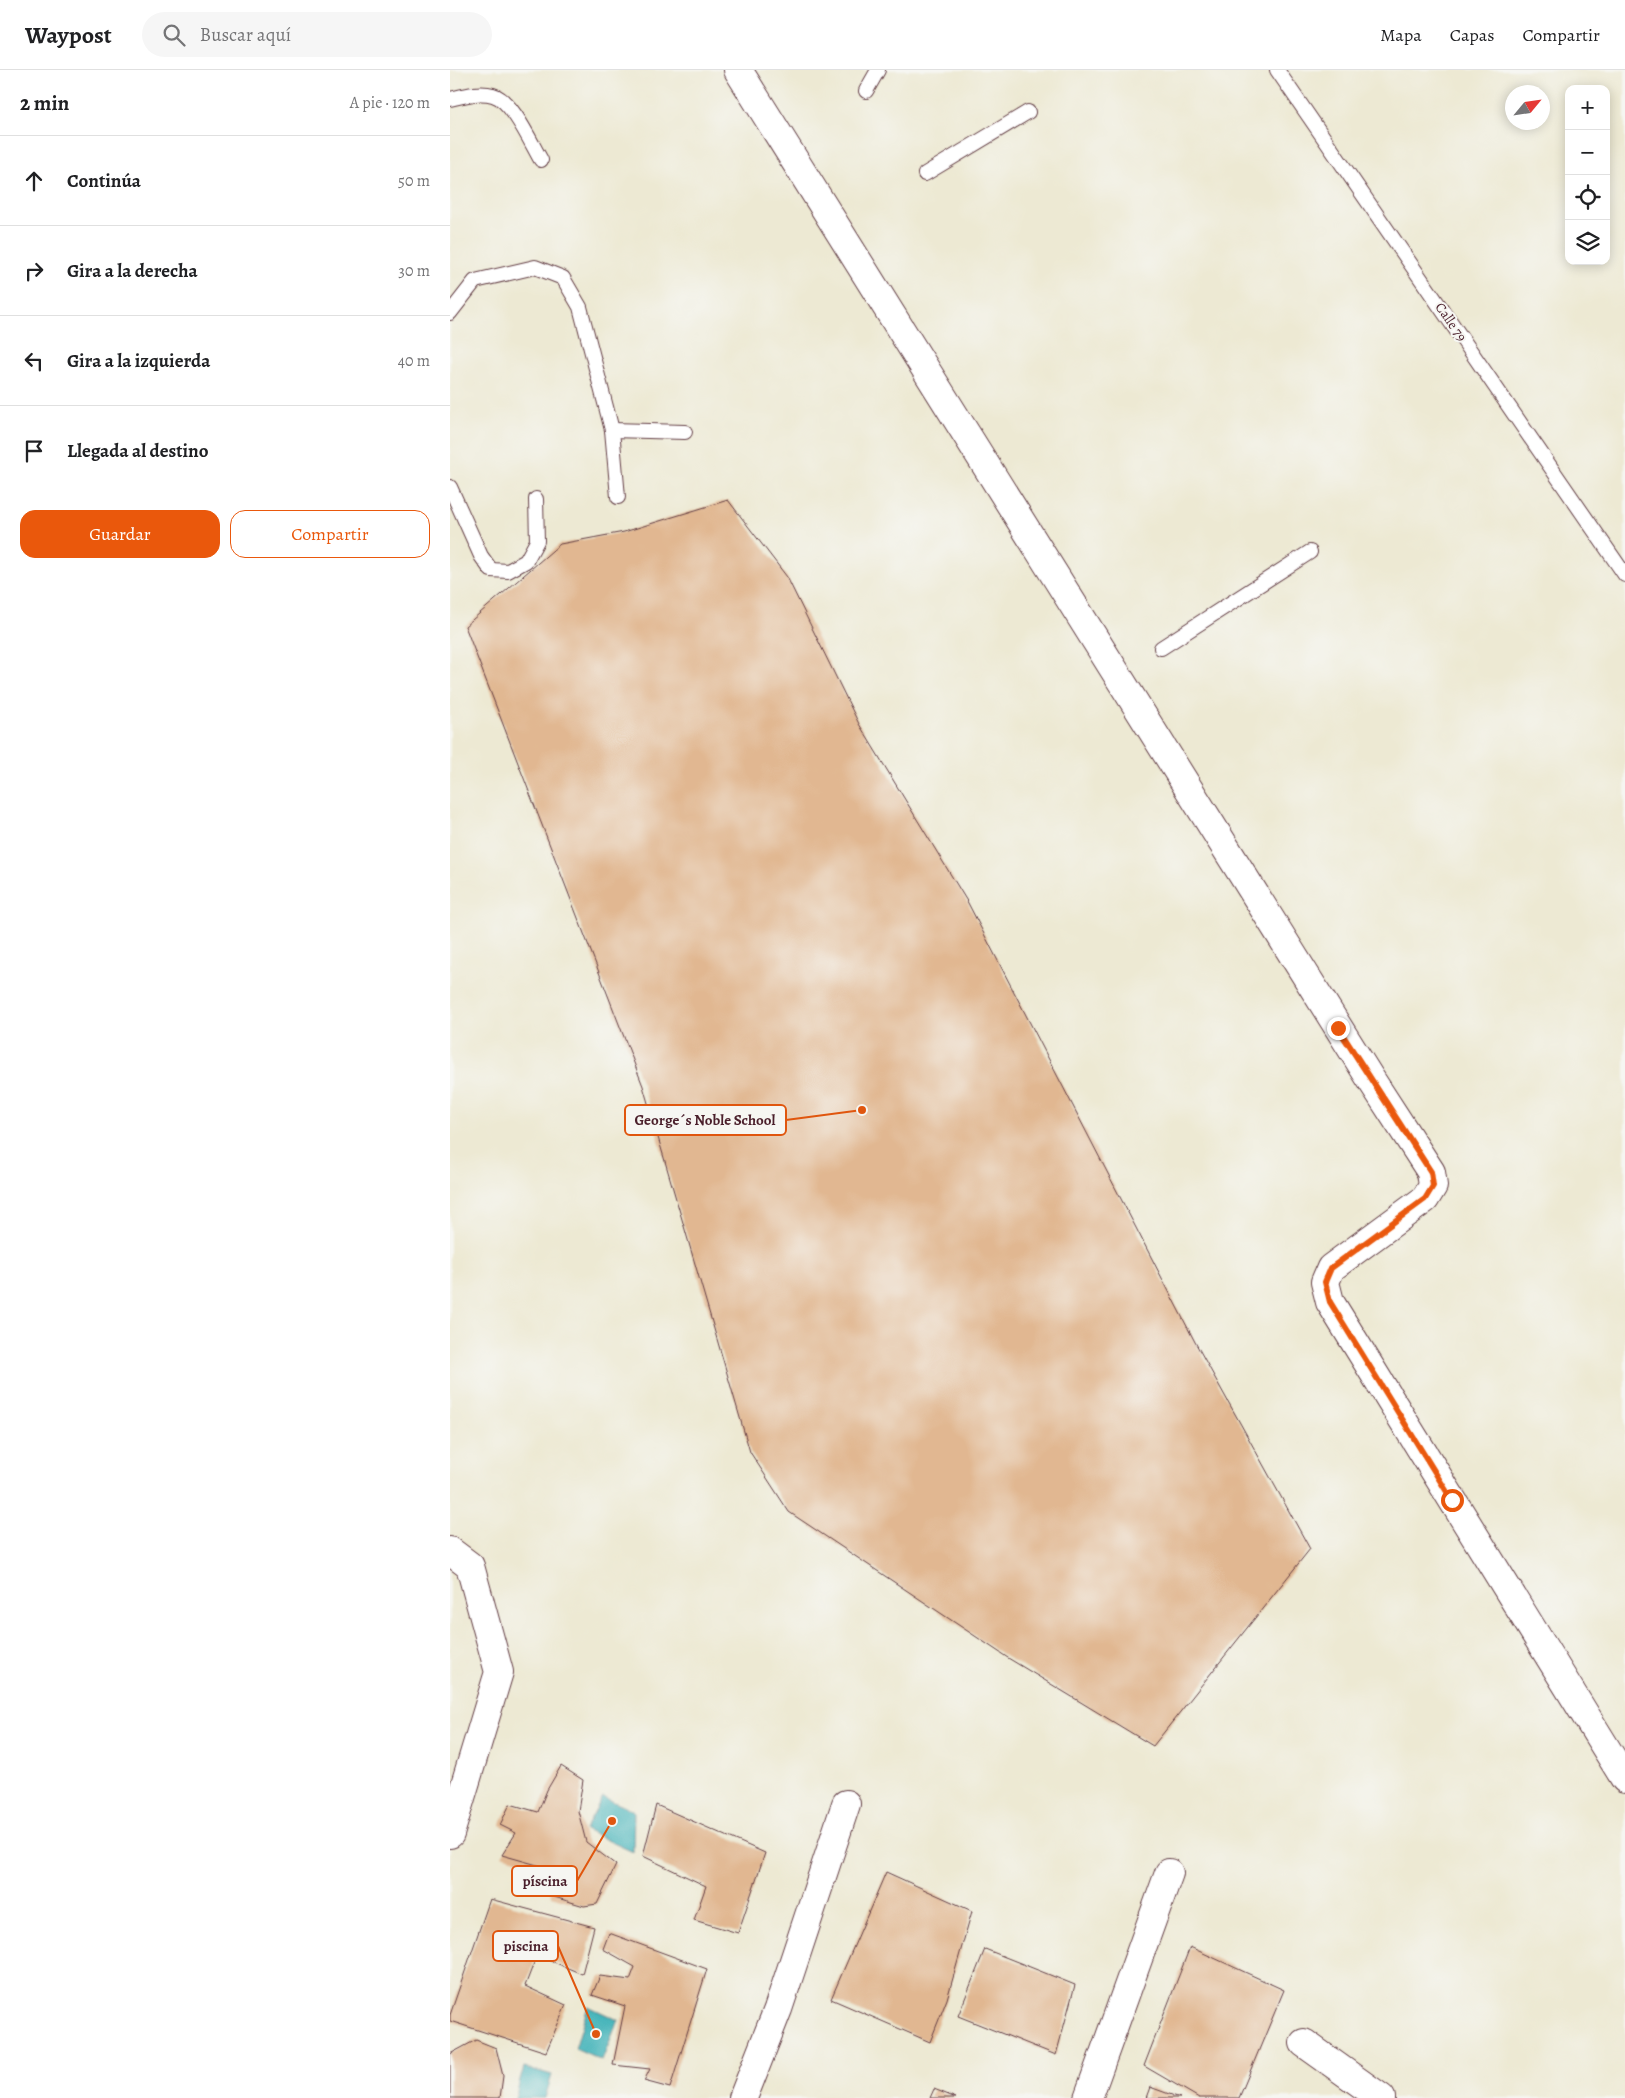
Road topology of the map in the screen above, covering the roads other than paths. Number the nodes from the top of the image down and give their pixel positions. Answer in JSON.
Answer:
{"nodes":[{"id":1,"x":738,"y":70,"type":"edge"},
{"id":2,"x":878,"y":70,"type":"edge"},
{"id":3,"x":1277,"y":70,"type":"edge"},
{"id":4,"x":866,"y":91,"type":"dead end"},
{"id":5,"x":450,"y":99,"type":"edge"},
{"id":6,"x":1028,"y":112,"type":"dead end"},
{"id":7,"x":541,"y":160,"type":"dead end"},
{"id":8,"x":925,"y":174,"type":"dead end"},
{"id":9,"x":450,"y":313,"type":"edge"},
{"id":10,"x":612,"y":430,"type":"junction"},
{"id":11,"x":685,"y":432,"type":"dead end"},
{"id":12,"x":450,"y":487,"type":"edge"},
{"id":13,"x":618,"y":497,"type":"dead end"},
{"id":14,"x":536,"y":499,"type":"dead end"},
{"id":15,"x":1310,"y":552,"type":"dead end"},
{"id":16,"x":1625,"y":575,"type":"edge"},
{"id":17,"x":1161,"y":648,"type":"dead end"},
{"id":18,"x":450,"y":1551,"type":"edge"},
{"id":19,"x":1625,"y":1779,"type":"edge"},
{"id":20,"x":846,"y":1804,"type":"dead end"},
{"id":21,"x":450,"y":1834,"type":"edge"},
{"id":22,"x":1170,"y":1873,"type":"dead end"},
{"id":23,"x":1304,"y":2043,"type":"dead end"},
{"id":24,"x":742,"y":2098,"type":"edge"},
{"id":25,"x":1088,"y":2098,"type":"edge"},
{"id":26,"x":1381,"y":2098,"type":"edge"}],
"edges":[{"from":1,"to":19,"type":"street"},
{"from":2,"to":4,"type":"lane"},
{"from":3,"to":16,"type":"lane","name":"Calle 79"},
{"from":5,"to":7,"type":"lane"},
{"from":6,"to":8,"type":"lane"},
{"from":9,"to":10,"type":"lane"},
{"from":10,"to":11,"type":"lane"},
{"from":10,"to":13,"type":"lane"},
{"from":12,"to":14,"type":"lane"},
{"from":15,"to":17,"type":"lane"},
{"from":18,"to":21,"type":"street"},
{"from":20,"to":24,"type":"street"},
{"from":22,"to":25,"type":"street"},
{"from":23,"to":26,"type":"street"}]}
